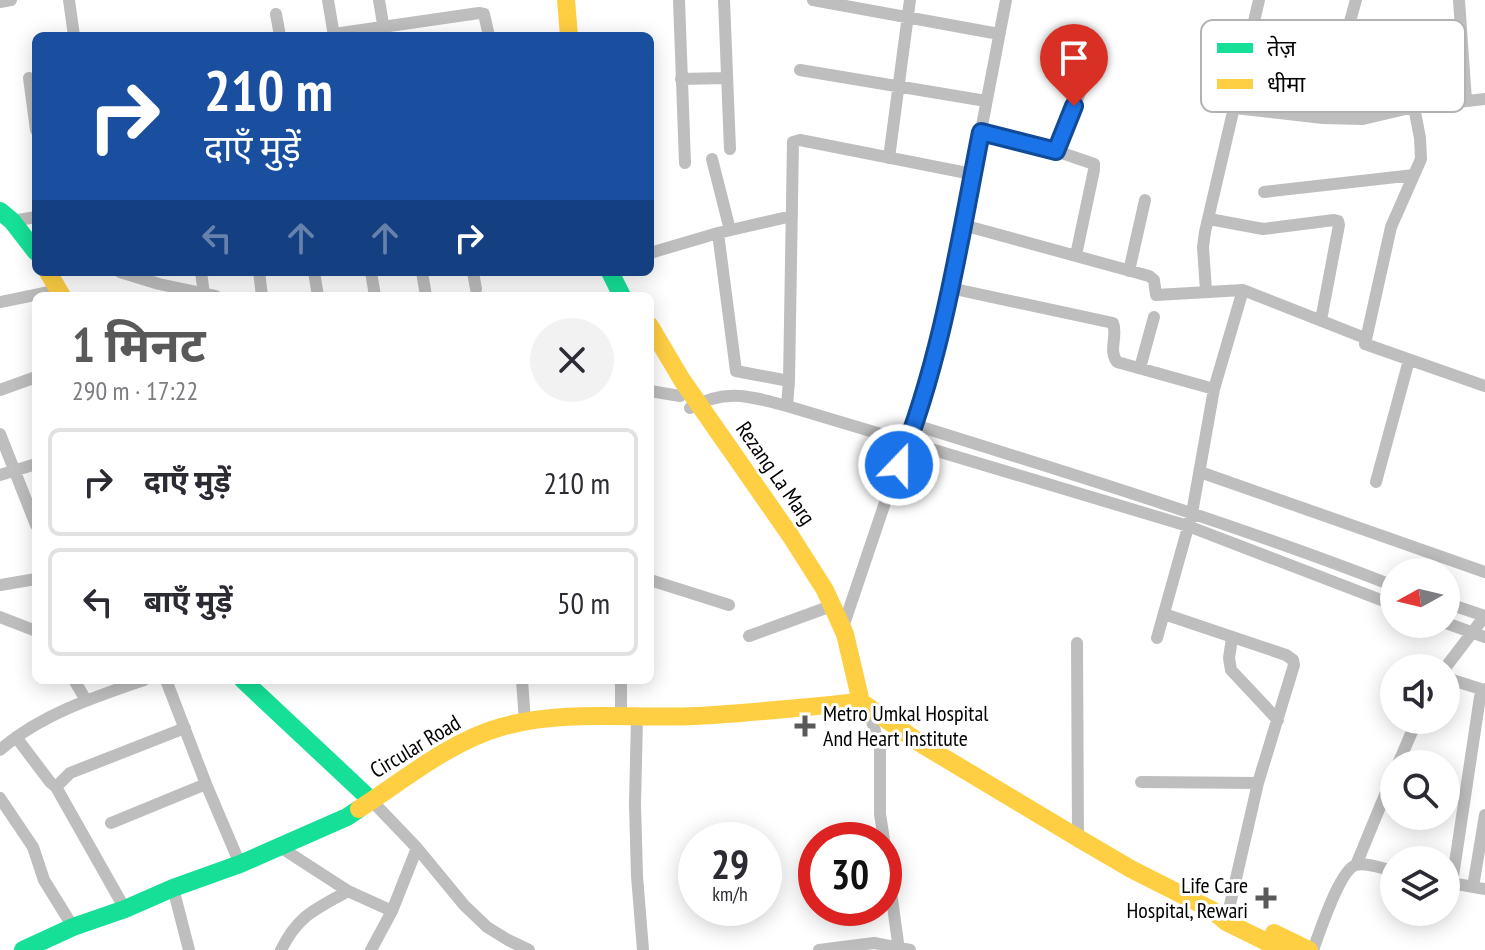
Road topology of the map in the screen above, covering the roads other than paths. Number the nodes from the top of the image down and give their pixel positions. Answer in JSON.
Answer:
{"nodes":[{"id":1,"x":11,"y":0,"type":"edge"},
{"id":2,"x":69,"y":0,"type":"edge"},
{"id":3,"x":328,"y":0,"type":"edge"},
{"id":4,"x":379,"y":0,"type":"edge"},
{"id":5,"x":557,"y":0,"type":"edge"},
{"id":6,"x":566,"y":0,"type":"edge"},
{"id":7,"x":679,"y":0,"type":"edge"},
{"id":8,"x":724,"y":0,"type":"edge"},
{"id":9,"x":813,"y":0,"type":"edge"},
{"id":10,"x":910,"y":0,"type":"edge"},
{"id":11,"x":1006,"y":0,"type":"edge"},
{"id":12,"x":1259,"y":0,"type":"edge"},
{"id":13,"x":1356,"y":0,"type":"edge"},
{"id":14,"x":1459,"y":0,"type":"edge"},
{"id":15,"x":1,"y":1,"type":"edge"},
{"id":16,"x":276,"y":14,"type":"dead end"},
{"id":17,"x":908,"y":16,"type":"junction"},
{"id":18,"x":434,"y":20,"type":"junction"},
{"id":19,"x":1255,"y":20,"type":"edge"},
{"id":20,"x":1350,"y":20,"type":"edge"},
{"id":21,"x":1460,"y":20,"type":"edge"},
{"id":22,"x":73,"y":32,"type":"edge"},
{"id":23,"x":279,"y":32,"type":"edge"},
{"id":24,"x":333,"y":32,"type":"edge"},
{"id":25,"x":384,"y":32,"type":"edge"},
{"id":26,"x":436,"y":32,"type":"edge"},
{"id":27,"x":488,"y":32,"type":"edge"},
{"id":28,"x":560,"y":32,"type":"edge"},
{"id":29,"x":569,"y":32,"type":"edge"},
{"id":30,"x":999,"y":34,"type":"junction"},
{"id":31,"x":1091,"y":66,"type":"dead end"},
{"id":32,"x":800,"y":70,"type":"dead end"},
{"id":33,"x":29,"y":78,"type":"dead end"},
{"id":34,"x":726,"y":78,"type":"junction"},
{"id":35,"x":681,"y":79,"type":"junction"},
{"id":36,"x":899,"y":86,"type":"junction"},
{"id":37,"x":1465,"y":87,"type":"edge"},
{"id":38,"x":1485,"y":99,"type":"edge"},
{"id":39,"x":32,"y":100,"type":"edge"},
{"id":40,"x":986,"y":101,"type":"junction"},
{"id":41,"x":1466,"y":101,"type":"joint"},
{"id":42,"x":1234,"y":112,"type":"edge"},
{"id":43,"x":1270,"y":112,"type":"edge"},
{"id":44,"x":1325,"y":112,"type":"edge"},
{"id":45,"x":1393,"y":112,"type":"edge"},
{"id":46,"x":1415,"y":112,"type":"edge"},
{"id":47,"x":1323,"y":118,"type":"junction"},
{"id":48,"x":981,"y":132,"type":"junction"},
{"id":49,"x":730,"y":149,"type":"dead end"},
{"id":50,"x":1056,"y":151,"type":"junction"},
{"id":51,"x":889,"y":158,"type":"junction"},
{"id":52,"x":712,"y":159,"type":"dead end"},
{"id":53,"x":685,"y":163,"type":"dead end"},
{"id":54,"x":972,"y":174,"type":"junction"},
{"id":55,"x":1414,"y":175,"type":"junction"},
{"id":56,"x":1264,"y":192,"type":"dead end"},
{"id":57,"x":1145,"y":200,"type":"dead end"},
{"id":58,"x":5,"y":216,"type":"edge"},
{"id":59,"x":792,"y":216,"type":"junction"},
{"id":60,"x":32,"y":217,"type":"edge"},
{"id":61,"x":1209,"y":219,"type":"junction"},
{"id":62,"x":963,"y":225,"type":"junction"},
{"id":63,"x":724,"y":232,"type":"junction"},
{"id":64,"x":32,"y":245,"type":"edge"},
{"id":65,"x":654,"y":252,"type":"edge"},
{"id":66,"x":1076,"y":255,"type":"junction"},
{"id":67,"x":1129,"y":271,"type":"junction"},
{"id":68,"x":474,"y":276,"type":"edge"},
{"id":69,"x":158,"y":278,"type":"edge"},
{"id":70,"x":950,"y":288,"type":"junction"},
{"id":71,"x":476,"y":289,"type":"dead end"},
{"id":72,"x":1243,"y":290,"type":"junction"},
{"id":73,"x":1206,"y":291,"type":"junction"},
{"id":74,"x":201,"y":292,"type":"edge"},
{"id":75,"x":32,"y":297,"type":"edge"},
{"id":76,"x":0,"y":302,"type":"edge"},
{"id":77,"x":1154,"y":317,"type":"dead end"},
{"id":78,"x":1321,"y":320,"type":"junction"},
{"id":79,"x":654,"y":333,"type":"edge"},
{"id":80,"x":1365,"y":338,"type":"junction"},
{"id":81,"x":654,"y":355,"type":"edge"},
{"id":82,"x":1409,"y":360,"type":"junction"},
{"id":83,"x":1140,"y":368,"type":"junction"},
{"id":84,"x":736,"y":371,"type":"junction"},
{"id":85,"x":32,"y":378,"type":"edge"},
{"id":86,"x":789,"y":381,"type":"junction"},
{"id":87,"x":1485,"y":386,"type":"edge"},
{"id":88,"x":1214,"y":389,"type":"junction"},
{"id":89,"x":0,"y":390,"type":"edge"},
{"id":90,"x":654,"y":392,"type":"edge"},
{"id":91,"x":729,"y":395,"type":"junction"},
{"id":92,"x":689,"y":403,"type":"junction"},
{"id":93,"x":787,"y":406,"type":"junction"},
{"id":94,"x":915,"y":425,"type":"junction"},
{"id":95,"x":0,"y":434,"type":"edge"},
{"id":96,"x":908,"y":443,"type":"junction"},
{"id":97,"x":32,"y":465,"type":"edge"},
{"id":98,"x":14,"y":471,"type":"junction"},
{"id":99,"x":1200,"y":472,"type":"junction"},
{"id":100,"x":0,"y":475,"type":"edge"},
{"id":101,"x":742,"y":475,"type":"junction"},
{"id":102,"x":1376,"y":482,"type":"dead end"},
{"id":103,"x":32,"y":515,"type":"edge"},
{"id":104,"x":1190,"y":520,"type":"junction"},
{"id":105,"x":1485,"y":572,"type":"edge"},
{"id":106,"x":32,"y":580,"type":"edge"},
{"id":107,"x":654,"y":581,"type":"edge"},
{"id":108,"x":1380,"y":581,"type":"edge"},
{"id":109,"x":0,"y":585,"type":"edge"},
{"id":110,"x":1380,"y":599,"type":"edge"},
{"id":111,"x":729,"y":605,"type":"dead end"},
{"id":112,"x":1460,"y":608,"type":"edge"},
{"id":113,"x":823,"y":609,"type":"junction"},
{"id":114,"x":1164,"y":614,"type":"junction"},
{"id":115,"x":1485,"y":616,"type":"edge"},
{"id":116,"x":0,"y":617,"type":"edge"},
{"id":117,"x":843,"y":627,"type":"junction"},
{"id":118,"x":1460,"y":628,"type":"edge"},
{"id":119,"x":32,"y":629,"type":"edge"},
{"id":120,"x":1479,"y":634,"type":"edge"},
{"id":121,"x":749,"y":636,"type":"dead end"},
{"id":122,"x":1157,"y":638,"type":"dead end"},
{"id":123,"x":1232,"y":638,"type":"junction"},
{"id":124,"x":1077,"y":643,"type":"dead end"},
{"id":125,"x":849,"y":654,"type":"junction"},
{"id":126,"x":1459,"y":654,"type":"edge"},
{"id":127,"x":1460,"y":682,"type":"edge"},
{"id":128,"x":76,"y":684,"type":"edge"},
{"id":129,"x":132,"y":684,"type":"edge"},
{"id":130,"x":168,"y":684,"type":"edge"},
{"id":131,"x":247,"y":684,"type":"edge"},
{"id":132,"x":522,"y":684,"type":"edge"},
{"id":133,"x":622,"y":684,"type":"edge"},
{"id":134,"x":1484,"y":690,"type":"edge"},
{"id":135,"x":86,"y":700,"type":"junction"},
{"id":136,"x":861,"y":702,"type":"junction"},
{"id":137,"x":629,"y":717,"type":"junction"},
{"id":138,"x":1278,"y":720,"type":"junction"},
{"id":139,"x":525,"y":722,"type":"junction"},
{"id":140,"x":185,"y":728,"type":"junction"},
{"id":141,"x":16,"y":737,"type":"junction"},
{"id":142,"x":0,"y":750,"type":"edge"},
{"id":143,"x":1141,"y":782,"type":"dead end"},
{"id":144,"x":1258,"y":783,"type":"junction"},
{"id":145,"x":206,"y":784,"type":"junction"},
{"id":146,"x":56,"y":787,"type":"junction"},
{"id":147,"x":0,"y":798,"type":"edge"},
{"id":148,"x":371,"y":800,"type":"junction"},
{"id":149,"x":1380,"y":807,"type":"edge"},
{"id":150,"x":1485,"y":815,"type":"edge"},
{"id":151,"x":881,"y":822,"type":"edge"},
{"id":152,"x":111,"y":823,"type":"dead end"},
{"id":153,"x":1078,"y":838,"type":"junction"},
{"id":154,"x":1455,"y":846,"type":"edge"},
{"id":155,"x":280,"y":847,"type":"junction"},
{"id":156,"x":417,"y":848,"type":"junction"},
{"id":157,"x":240,"y":864,"type":"junction"},
{"id":158,"x":1356,"y":865,"type":"junction"},
{"id":159,"x":1380,"y":869,"type":"edge"},
{"id":160,"x":173,"y":888,"type":"junction"},
{"id":161,"x":1479,"y":888,"type":"edge"},
{"id":162,"x":348,"y":891,"type":"junction"},
{"id":163,"x":125,"y":909,"type":"junction"},
{"id":164,"x":392,"y":911,"type":"junction"},
{"id":165,"x":1222,"y":914,"type":"junction"},
{"id":166,"x":899,"y":926,"type":"edge"},
{"id":167,"x":73,"y":927,"type":"junction"},
{"id":168,"x":903,"y":949,"type":"edge"},
{"id":169,"x":1280,"y":949,"type":"edge"},
{"id":170,"x":23,"y":950,"type":"edge"},
{"id":171,"x":189,"y":950,"type":"edge"},
{"id":172,"x":281,"y":950,"type":"edge"},
{"id":173,"x":371,"y":950,"type":"edge"},
{"id":174,"x":529,"y":950,"type":"edge"},
{"id":175,"x":643,"y":950,"type":"edge"},
{"id":176,"x":819,"y":950,"type":"edge"},
{"id":177,"x":1311,"y":950,"type":"edge"}],
"edges":[{"from":1,"to":15,"type":"street"},
{"from":2,"to":22,"type":"street"},
{"from":3,"to":24,"type":"street"},
{"from":4,"to":25,"type":"street"},
{"from":5,"to":28,"type":"main road"},
{"from":6,"to":29,"type":"main road"},
{"from":7,"to":35,"type":"street"},
{"from":8,"to":34,"type":"street"},
{"from":9,"to":17,"type":"street"},
{"from":10,"to":17,"type":"street"},
{"from":11,"to":30,"type":"street"},
{"from":12,"to":19,"type":"street"},
{"from":13,"to":20,"type":"street"},
{"from":14,"to":21,"type":"street"},
{"from":16,"to":23,"type":"street"},
{"from":17,"to":30,"type":"street"},
{"from":17,"to":36,"type":"street"},
{"from":18,"to":25,"type":"street"},
{"from":18,"to":26,"type":"street"},
{"from":18,"to":27,"type":"street"},
{"from":30,"to":40,"type":"street"},
{"from":31,"to":50,"type":"street"},
{"from":32,"to":36,"type":"street"},
{"from":33,"to":39,"type":"street"},
{"from":34,"to":35,"type":"street"},
{"from":34,"to":49,"type":"street"},
{"from":35,"to":53,"type":"street"},
{"from":36,"to":40,"type":"street"},
{"from":36,"to":51,"type":"street"},
{"from":37,"to":41,"type":"street"},
{"from":38,"to":41,"type":"street"},
{"from":40,"to":48,"type":"street"},
{"from":42,"to":61,"type":"street"},
{"from":43,"to":47,"type":"street"},
{"from":44,"to":47,"type":"street"},
{"from":45,"to":47,"type":"street"},
{"from":46,"to":55,"type":"street"},
{"from":48,"to":50,"type":"street"},
{"from":48,"to":54,"type":"street"},
{"from":50,"to":66,"type":"street"},
{"from":51,"to":54,"type":"street"},
{"from":51,"to":59,"type":"street"},
{"from":52,"to":63,"type":"street"},
{"from":54,"to":62,"type":"street"},
{"from":55,"to":56,"type":"street"},
{"from":55,"to":80,"type":"street"},
{"from":57,"to":67,"type":"street"},
{"from":58,"to":60,"type":"street"},
{"from":58,"to":64,"type":"main road"},
{"from":59,"to":63,"type":"street"},
{"from":59,"to":86,"type":"street"},
{"from":61,"to":73,"type":"street"},
{"from":61,"to":78,"type":"street"},
{"from":62,"to":66,"type":"street"},
{"from":62,"to":70,"type":"street"},
{"from":63,"to":65,"type":"street"},
{"from":63,"to":84,"type":"street"},
{"from":66,"to":67,"type":"street"},
{"from":67,"to":73,"type":"street"},
{"from":68,"to":71,"type":"street"},
{"from":69,"to":74,"type":"street"},
{"from":70,"to":83,"type":"street"},
{"from":70,"to":94,"type":"street"},
{"from":72,"to":73,"type":"street"},
{"from":72,"to":78,"type":"street"},
{"from":72,"to":88,"type":"street"},
{"from":75,"to":76,"type":"street"},
{"from":77,"to":83,"type":"street"},
{"from":78,"to":80,"type":"street"},
{"from":79,"to":92,"type":"main road","name":"Rezang La Marg"},
{"from":80,"to":82,"type":"street"},
{"from":81,"to":92,"type":"main road","name":"Rezang La Marg"},
{"from":82,"to":87,"type":"street"},
{"from":82,"to":102,"type":"street"},
{"from":83,"to":88,"type":"street"},
{"from":84,"to":86,"type":"street"},
{"from":84,"to":91,"type":"street"},
{"from":85,"to":89,"type":"street"},
{"from":86,"to":93,"type":"street"},
{"from":88,"to":99,"type":"street"},
{"from":90,"to":92,"type":"street"},
{"from":91,"to":92,"type":"street"},
{"from":91,"to":93,"type":"street"},
{"from":92,"to":101,"type":"main road","name":"Rezang La Marg"},
{"from":93,"to":96,"type":"street"},
{"from":94,"to":96,"type":"street"},
{"from":94,"to":104,"type":"street"},
{"from":95,"to":98,"type":"street"},
{"from":96,"to":104,"type":"street"},
{"from":96,"to":117,"type":"street"},
{"from":97,"to":98,"type":"street"},
{"from":98,"to":100,"type":"street"},
{"from":98,"to":103,"type":"street"},
{"from":99,"to":104,"type":"street"},
{"from":99,"to":105,"type":"street"},
{"from":101,"to":113,"type":"main road","name":"Rezang La Marg"},
{"from":101,"to":117,"type":"main road","name":"Rezang La Marg"},
{"from":104,"to":108,"type":"street"},
{"from":104,"to":110,"type":"street"},
{"from":104,"to":114,"type":"street"},
{"from":106,"to":109,"type":"street"},
{"from":107,"to":111,"type":"street"},
{"from":112,"to":115,"type":"street"},
{"from":113,"to":121,"type":"street"},
{"from":113,"to":125,"type":"main road","name":"Rezang La Marg"},
{"from":114,"to":122,"type":"street"},
{"from":114,"to":123,"type":"street"},
{"from":115,"to":120,"type":"street"},
{"from":116,"to":119,"type":"street"},
{"from":117,"to":125,"type":"main road","name":"Rezang La Marg"},
{"from":118,"to":120,"type":"street"},
{"from":120,"to":126,"type":"street"},
{"from":123,"to":138,"type":"street"},
{"from":123,"to":138,"type":"street"},
{"from":124,"to":153,"type":"street"},
{"from":125,"to":136,"type":"main road","name":"Rezang La Marg"},
{"from":127,"to":134,"type":"street"},
{"from":128,"to":135,"type":"street"},
{"from":129,"to":135,"type":"street"},
{"from":130,"to":140,"type":"street"},
{"from":131,"to":148,"type":"main road"},
{"from":132,"to":139,"type":"street"},
{"from":133,"to":137,"type":"street"},
{"from":134,"to":154,"type":"street"},
{"from":135,"to":141,"type":"street"},
{"from":136,"to":137,"type":"main road","name":"Circular Road"},
{"from":136,"to":151,"type":"street"},
{"from":136,"to":153,"type":"main road"},
{"from":137,"to":139,"type":"main road","name":"Circular Road"},
{"from":137,"to":175,"type":"street"},
{"from":138,"to":144,"type":"street"},
{"from":139,"to":148,"type":"main road","name":"Circular Road"},
{"from":140,"to":145,"type":"street"},
{"from":140,"to":146,"type":"street"},
{"from":141,"to":142,"type":"street"},
{"from":141,"to":146,"type":"street"},
{"from":143,"to":144,"type":"street"},
{"from":144,"to":165,"type":"street"},
{"from":145,"to":152,"type":"street"},
{"from":145,"to":157,"type":"street"},
{"from":146,"to":163,"type":"street"},
{"from":147,"to":167,"type":"street"},
{"from":148,"to":155,"type":"main road","name":"Circular Road"},
{"from":148,"to":156,"type":"street"},
{"from":149,"to":158,"type":"street"},
{"from":150,"to":161,"type":"street"},
{"from":153,"to":165,"type":"main road"},
{"from":155,"to":157,"type":"main road","name":"Circular Road"},
{"from":155,"to":162,"type":"street"},
{"from":156,"to":164,"type":"street"},
{"from":156,"to":174,"type":"street"},
{"from":157,"to":160,"type":"main road","name":"Circular Road"},
{"from":158,"to":159,"type":"street"},
{"from":158,"to":177,"type":"street"},
{"from":160,"to":163,"type":"main road","name":"Circular Road"},
{"from":160,"to":171,"type":"street"},
{"from":162,"to":164,"type":"street"},
{"from":162,"to":172,"type":"street"},
{"from":163,"to":167,"type":"main road","name":"Circular Road"},
{"from":164,"to":173,"type":"street"},
{"from":165,"to":169,"type":"main road"},
{"from":165,"to":177,"type":"main road"},
{"from":166,"to":168,"type":"street"},
{"from":167,"to":170,"type":"main road","name":"Circular Road"},
{"from":168,"to":176,"type":"street"}]}
